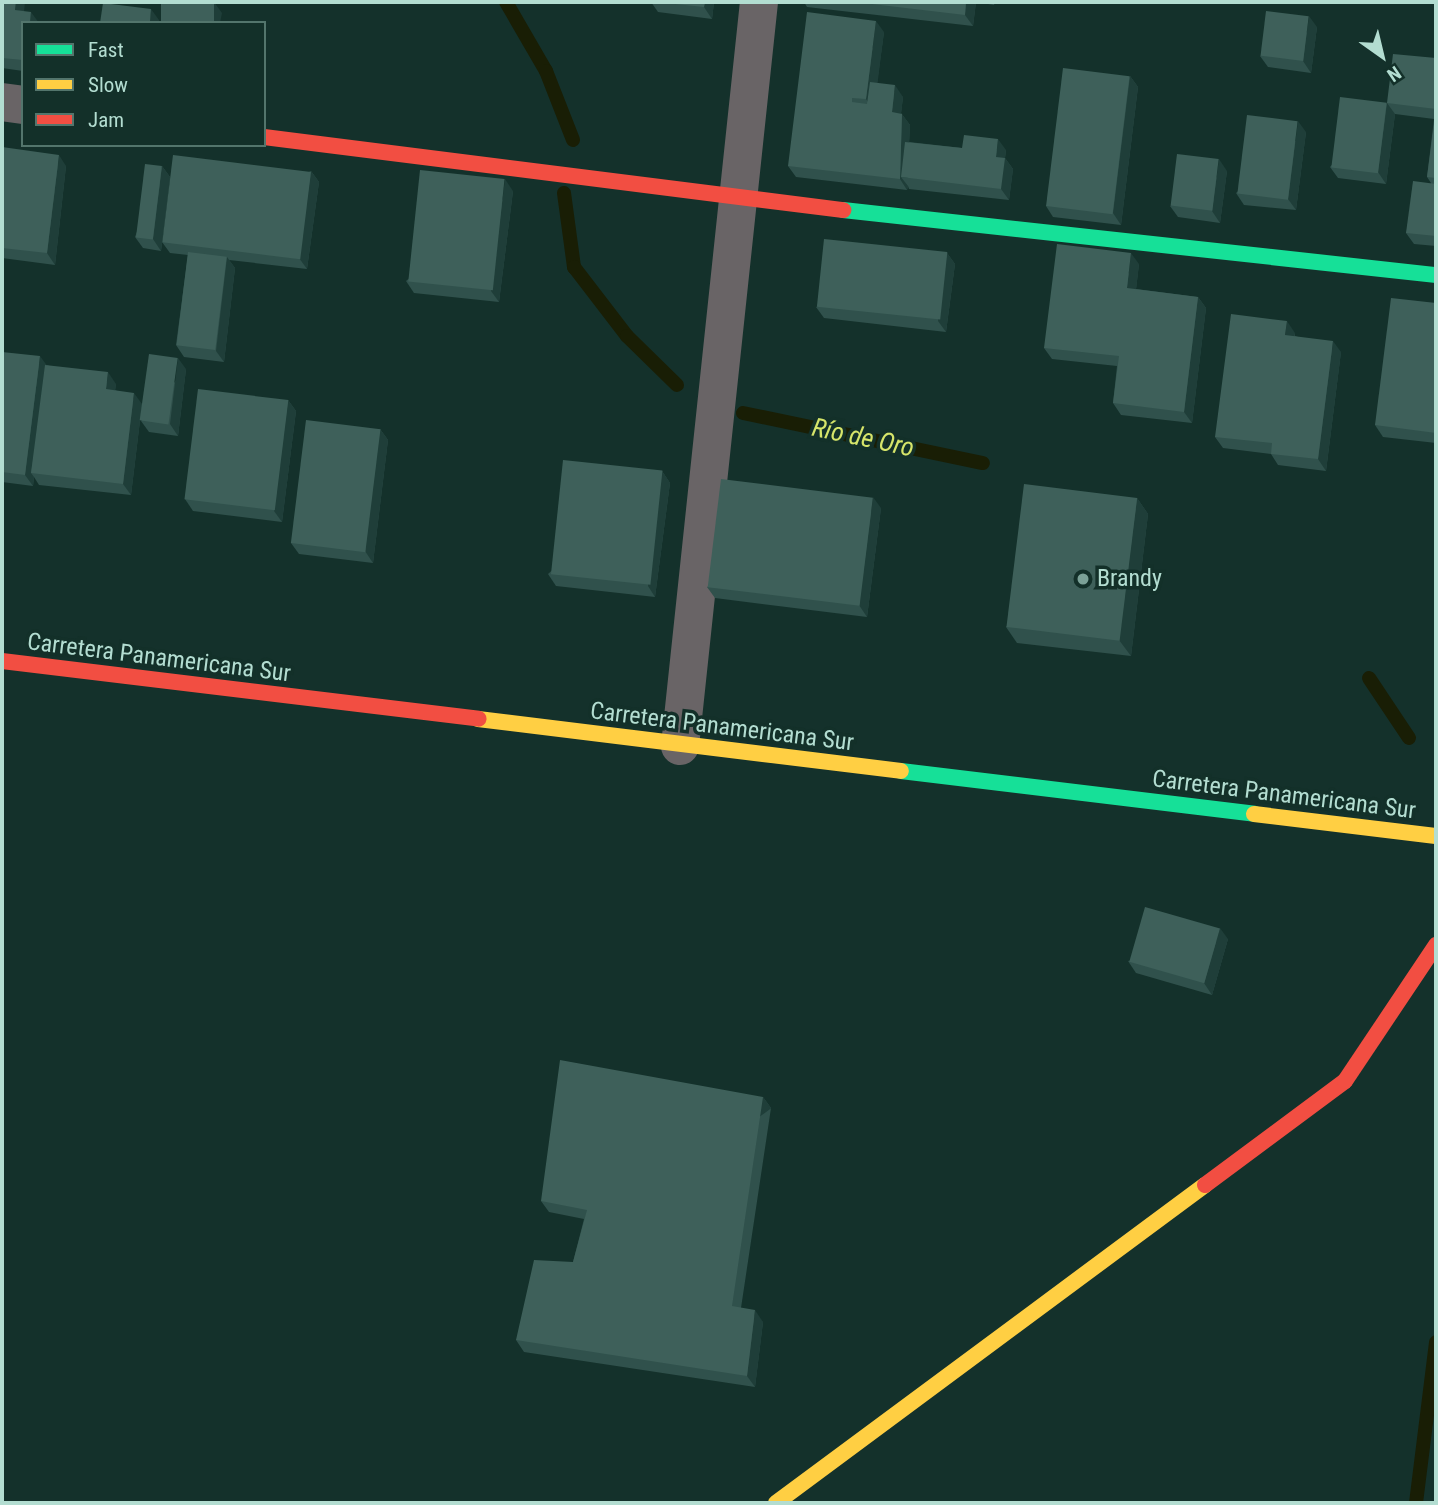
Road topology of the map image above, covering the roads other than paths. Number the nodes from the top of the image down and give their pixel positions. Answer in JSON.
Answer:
{"nodes":[{"id":1,"x":759,"y":2,"type":"edge"},
{"id":2,"x":2,"y":102,"type":"edge"},
{"id":3,"x":21,"y":105,"type":"edge"},
{"id":4,"x":266,"y":137,"type":"edge"},
{"id":5,"x":737,"y":199,"type":"junction"},
{"id":6,"x":1436,"y":275,"type":"edge"},
{"id":7,"x":2,"y":661,"type":"edge"},
{"id":8,"x":680,"y":746,"type":"junction"},
{"id":9,"x":1436,"y":836,"type":"edge"},
{"id":10,"x":1436,"y":945,"type":"edge"},
{"id":11,"x":776,"y":1503,"type":"edge"}],
"edges":[{"from":1,"to":5,"type":"street"},
{"from":2,"to":3,"type":"street"},
{"from":4,"to":5,"type":"main road"},
{"from":5,"to":6,"type":"main road"},
{"from":5,"to":8,"type":"street"},
{"from":7,"to":8,"type":"main road","name":"Carretera Panamericana Sur"},
{"from":8,"to":9,"type":"main road","name":"Carretera Panamericana Sur"},
{"from":10,"to":11,"type":"main road"}]}
